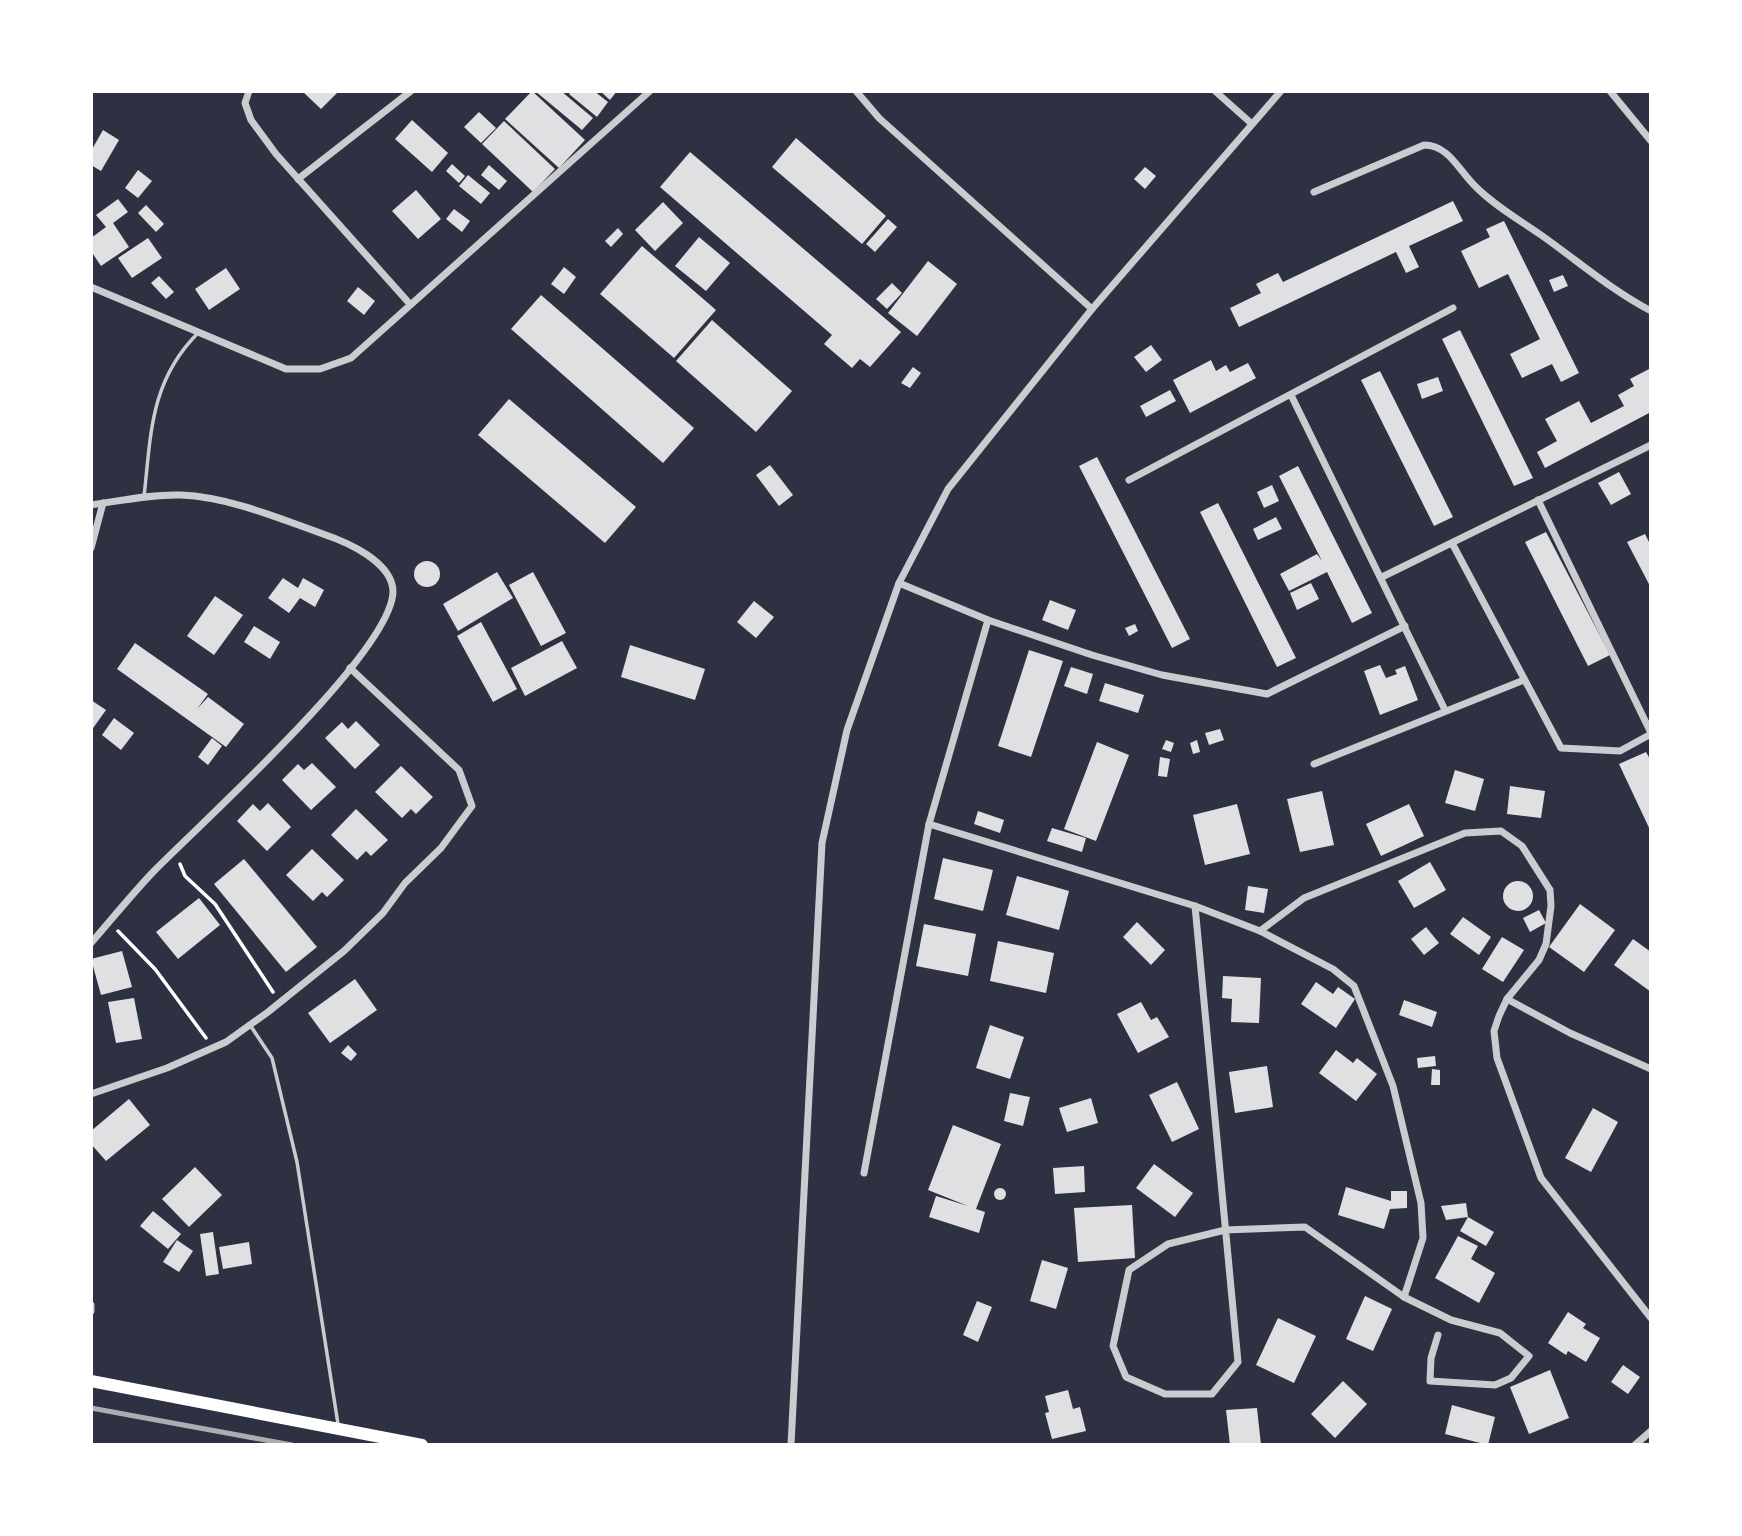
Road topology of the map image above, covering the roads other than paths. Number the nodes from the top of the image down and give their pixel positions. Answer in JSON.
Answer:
{"nodes":[{"id":1,"x":249,"y":91,"type":"edge"},
{"id":2,"x":411,"y":91,"type":"edge"},
{"id":3,"x":650,"y":91,"type":"edge"},
{"id":4,"x":856,"y":91,"type":"edge"},
{"id":5,"x":1214,"y":91,"type":"edge"},
{"id":6,"x":1281,"y":91,"type":"edge"},
{"id":7,"x":1610,"y":91,"type":"edge"},
{"id":8,"x":1252,"y":124,"type":"junction"},
{"id":9,"x":1651,"y":141,"type":"edge"},
{"id":10,"x":298,"y":178,"type":"junction"},
{"id":11,"x":1314,"y":192,"type":"dead end"},
{"id":12,"x":91,"y":287,"type":"edge"},
{"id":13,"x":409,"y":303,"type":"junction"},
{"id":14,"x":1453,"y":308,"type":"dead end"},
{"id":15,"x":1092,"y":309,"type":"junction"},
{"id":16,"x":1651,"y":311,"type":"edge"},
{"id":17,"x":198,"y":333,"type":"junction"},
{"id":18,"x":1292,"y":395,"type":"junction"},
{"id":19,"x":1651,"y":445,"type":"edge"},
{"id":20,"x":1129,"y":480,"type":"dead end"},
{"id":21,"x":144,"y":499,"type":"junction"},
{"id":22,"x":1538,"y":500,"type":"junction"},
{"id":23,"x":103,"y":503,"type":"junction"},
{"id":24,"x":91,"y":505,"type":"edge"},
{"id":25,"x":1452,"y":543,"type":"junction"},
{"id":26,"x":91,"y":548,"type":"edge"},
{"id":27,"x":1382,"y":577,"type":"junction"},
{"id":28,"x":899,"y":583,"type":"junction"},
{"id":29,"x":988,"y":620,"type":"junction"},
{"id":30,"x":1405,"y":626,"type":"junction"},
{"id":31,"x":350,"y":668,"type":"junction"},
{"id":32,"x":1524,"y":680,"type":"junction"},
{"id":33,"x":1446,"y":710,"type":"junction"},
{"id":34,"x":1651,"y":734,"type":"edge"},
{"id":35,"x":1314,"y":764,"type":"dead end"},
{"id":36,"x":929,"y":824,"type":"junction"},
{"id":37,"x":1195,"y":906,"type":"junction"},
{"id":38,"x":1260,"y":932,"type":"junction"},
{"id":39,"x":91,"y":943,"type":"edge"},
{"id":40,"x":1507,"y":999,"type":"junction"},
{"id":41,"x":250,"y":1025,"type":"junction"},
{"id":42,"x":1651,"y":1069,"type":"edge"},
{"id":43,"x":91,"y":1094,"type":"edge"},
{"id":44,"x":864,"y":1173,"type":"dead end"},
{"id":45,"x":1225,"y":1230,"type":"junction"},
{"id":46,"x":1404,"y":1297,"type":"junction"},
{"id":47,"x":91,"y":1305,"type":"edge"},
{"id":48,"x":91,"y":1311,"type":"edge"},
{"id":49,"x":1651,"y":1318,"type":"edge"},
{"id":50,"x":1438,"y":1335,"type":"dead end"},
{"id":51,"x":91,"y":1381,"type":"edge"},
{"id":52,"x":339,"y":1430,"type":"junction"},
{"id":53,"x":1651,"y":1431,"type":"edge"},
{"id":54,"x":422,"y":1445,"type":"edge"},
{"id":55,"x":791,"y":1445,"type":"edge"},
{"id":56,"x":1635,"y":1445,"type":"edge"}],
"edges":[{"from":1,"to":10,"type":"street"},
{"from":2,"to":10,"type":"street"},
{"from":3,"to":13,"type":"street"},
{"from":4,"to":15,"type":"street"},
{"from":5,"to":8,"type":"street"},
{"from":6,"to":8,"type":"street"},
{"from":7,"to":9,"type":"street"},
{"from":8,"to":15,"type":"street"},
{"from":10,"to":13,"type":"street"},
{"from":11,"to":16,"type":"street"},
{"from":12,"to":17,"type":"street"},
{"from":13,"to":17,"type":"street"},
{"from":14,"to":18,"type":"street"},
{"from":15,"to":28,"type":"street"},
{"from":17,"to":21,"type":"lane"},
{"from":18,"to":20,"type":"street"},
{"from":18,"to":27,"type":"street"},
{"from":19,"to":22,"type":"street"},
{"from":21,"to":23,"type":"street"},
{"from":21,"to":31,"type":"street"},
{"from":22,"to":25,"type":"street"},
{"from":22,"to":34,"type":"street"},
{"from":23,"to":24,"type":"street"},
{"from":23,"to":26,"type":"street"},
{"from":25,"to":27,"type":"street"},
{"from":25,"to":32,"type":"street"},
{"from":27,"to":30,"type":"street"},
{"from":28,"to":29,"type":"street"},
{"from":28,"to":55,"type":"street"},
{"from":29,"to":30,"type":"street"},
{"from":29,"to":36,"type":"street"},
{"from":30,"to":33,"type":"street"},
{"from":31,"to":39,"type":"street"},
{"from":31,"to":41,"type":"street"},
{"from":32,"to":33,"type":"street"},
{"from":32,"to":34,"type":"street"},
{"from":33,"to":35,"type":"street"},
{"from":36,"to":37,"type":"street"},
{"from":36,"to":44,"type":"street"},
{"from":37,"to":38,"type":"street"},
{"from":37,"to":45,"type":"street"},
{"from":38,"to":40,"type":"street"},
{"from":38,"to":46,"type":"street"},
{"from":40,"to":42,"type":"street"},
{"from":40,"to":49,"type":"street"},
{"from":41,"to":43,"type":"street"},
{"from":41,"to":52,"type":"lane"},
{"from":45,"to":45,"type":"street"},
{"from":45,"to":46,"type":"street"},
{"from":46,"to":50,"type":"street"},
{"from":47,"to":48,"type":"street"},
{"from":51,"to":52,"type":"main road"},
{"from":52,"to":54,"type":"main road"},
{"from":53,"to":56,"type":"street"}]}
